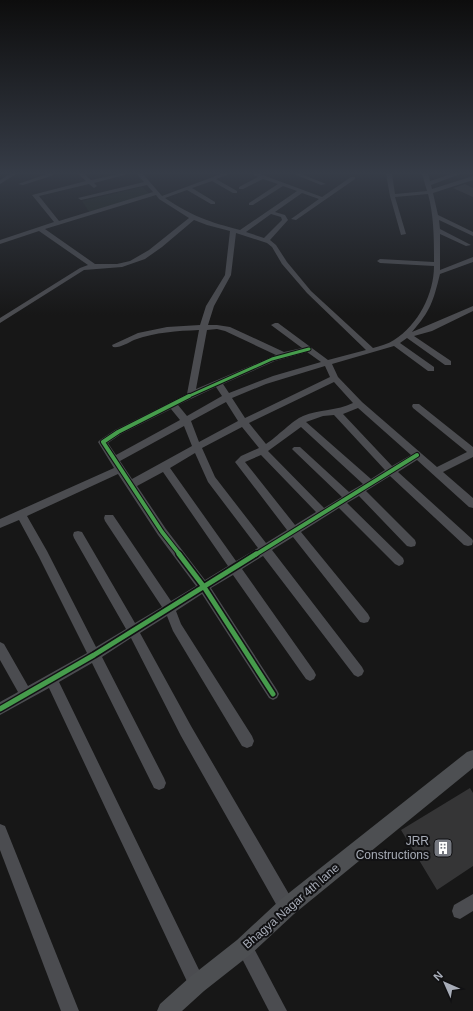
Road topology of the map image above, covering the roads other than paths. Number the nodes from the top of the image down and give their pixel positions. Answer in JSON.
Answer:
{"nodes":[{"id":1,"x":63,"y":221,"type":"edge"},
{"id":2,"x":189,"y":221,"type":"edge"},
{"id":3,"x":204,"y":221,"type":"edge"},
{"id":4,"x":254,"y":221,"type":"edge"},
{"id":5,"x":284,"y":221,"type":"edge"},
{"id":6,"x":400,"y":221,"type":"edge"},
{"id":7,"x":436,"y":221,"type":"edge"},
{"id":8,"x":446,"y":221,"type":"edge"},
{"id":9,"x":58,"y":223,"type":"joint"},
{"id":10,"x":40,"y":230,"type":"junction"},
{"id":11,"x":437,"y":230,"type":"junction"},
{"id":12,"x":237,"y":231,"type":"junction"},
{"id":13,"x":403,"y":234,"type":"dead end"},
{"id":14,"x":473,"y":234,"type":"edge"},
{"id":15,"x":266,"y":240,"type":"junction"},
{"id":16,"x":0,"y":242,"type":"edge"},
{"id":17,"x":468,"y":245,"type":"dead end"},
{"id":18,"x":473,"y":259,"type":"edge"},
{"id":19,"x":380,"y":261,"type":"dead end"},
{"id":20,"x":438,"y":264,"type":"junction"},
{"id":21,"x":93,"y":266,"type":"junction"},
{"id":22,"x":437,"y":273,"type":"junction"},
{"id":23,"x":473,"y":308,"type":"edge"},
{"id":24,"x":0,"y":321,"type":"edge"},
{"id":25,"x":275,"y":325,"type":"dead end"},
{"id":26,"x":205,"y":328,"type":"junction"},
{"id":27,"x":407,"y":336,"type":"junction"},
{"id":28,"x":395,"y":343,"type":"junction"},
{"id":29,"x":116,"y":345,"type":"dead end"},
{"id":30,"x":309,"y":349,"type":"junction"},
{"id":31,"x":372,"y":351,"type":"junction"},
{"id":32,"x":283,"y":354,"type":"junction"},
{"id":33,"x":327,"y":363,"type":"junction"},
{"id":34,"x":448,"y":363,"type":"dead end"},
{"id":35,"x":432,"y":369,"type":"dead end"},
{"id":36,"x":335,"y":378,"type":"junction"},
{"id":37,"x":218,"y":383,"type":"junction"},
{"id":38,"x":191,"y":395,"type":"junction"},
{"id":39,"x":227,"y":397,"type":"junction"},
{"id":40,"x":359,"y":404,"type":"junction"},
{"id":41,"x":173,"y":405,"type":"junction"},
{"id":42,"x":416,"y":406,"type":"dead end"},
{"id":43,"x":336,"y":412,"type":"junction"},
{"id":44,"x":186,"y":421,"type":"junction"},
{"id":45,"x":300,"y":421,"type":"junction"},
{"id":46,"x":243,"y":422,"type":"junction"},
{"id":47,"x":196,"y":447,"type":"junction"},
{"id":48,"x":297,"y":449,"type":"dead end"},
{"id":49,"x":263,"y":450,"type":"junction"},
{"id":50,"x":473,"y":453,"type":"edge"},
{"id":51,"x":417,"y":455,"type":"junction"},
{"id":52,"x":114,"y":460,"type":"junction"},
{"id":53,"x":164,"y":467,"type":"junction"},
{"id":54,"x":120,"y":469,"type":"junction"},
{"id":55,"x":391,"y":471,"type":"junction"},
{"id":56,"x":436,"y":471,"type":"junction"},
{"id":57,"x":370,"y":484,"type":"junction"},
{"id":58,"x":130,"y":485,"type":"junction"},
{"id":59,"x":359,"y":490,"type":"junction"},
{"id":60,"x":344,"y":500,"type":"junction"},
{"id":61,"x":473,"y":504,"type":"edge"},
{"id":62,"x":323,"y":513,"type":"junction"},
{"id":63,"x":20,"y":515,"type":"junction"},
{"id":64,"x":109,"y":518,"type":"dead end"},
{"id":65,"x":0,"y":524,"type":"edge"},
{"id":66,"x":294,"y":531,"type":"junction"},
{"id":67,"x":78,"y":535,"type":"dead end"},
{"id":68,"x":468,"y":542,"type":"dead end"},
{"id":69,"x":411,"y":543,"type":"dead end"},
{"id":70,"x":265,"y":549,"type":"junction"},
{"id":71,"x":399,"y":561,"type":"dead end"},
{"id":72,"x":235,"y":567,"type":"junction"},
{"id":73,"x":204,"y":586,"type":"junction"},
{"id":74,"x":169,"y":608,"type":"junction"},
{"id":75,"x":364,"y":618,"type":"dead end"},
{"id":76,"x":133,"y":630,"type":"junction"},
{"id":77,"x":0,"y":648,"type":"edge"},
{"id":78,"x":94,"y":654,"type":"junction"},
{"id":79,"x":358,"y":671,"type":"dead end"},
{"id":80,"x":310,"y":675,"type":"dead end"},
{"id":81,"x":52,"y":680,"type":"junction"},
{"id":82,"x":26,"y":694,"type":"junction"},
{"id":83,"x":273,"y":694,"type":"dead end"},
{"id":84,"x":0,"y":709,"type":"edge"},
{"id":85,"x":247,"y":741,"type":"dead end"},
{"id":86,"x":473,"y":758,"type":"edge"},
{"id":87,"x":159,"y":783,"type":"dead end"},
{"id":88,"x":0,"y":831,"type":"edge"},
{"id":89,"x":287,"y":907,"type":"junction"},
{"id":90,"x":244,"y":947,"type":"junction"},
{"id":91,"x":197,"y":984,"type":"junction"},
{"id":92,"x":70,"y":1011,"type":"edge"},
{"id":93,"x":167,"y":1011,"type":"edge"},
{"id":94,"x":278,"y":1011,"type":"edge"}],
"edges":[{"from":1,"to":9,"type":"street"},
{"from":2,"to":21,"type":"street"},
{"from":3,"to":12,"type":"street"},
{"from":4,"to":12,"type":"street"},
{"from":5,"to":15,"type":"street"},
{"from":6,"to":13,"type":"street"},
{"from":7,"to":11,"type":"street"},
{"from":8,"to":14,"type":"street"},
{"from":9,"to":10,"type":"street"},
{"from":10,"to":16,"type":"street"},
{"from":10,"to":21,"type":"street"},
{"from":11,"to":17,"type":"street"},
{"from":11,"to":20,"type":"street"},
{"from":12,"to":15,"type":"street"},
{"from":12,"to":26,"type":"street"},
{"from":15,"to":31,"type":"street"},
{"from":18,"to":22,"type":"street"},
{"from":19,"to":20,"type":"street"},
{"from":20,"to":22,"type":"street"},
{"from":21,"to":24,"type":"street"},
{"from":22,"to":27,"type":"street"},
{"from":23,"to":27,"type":"street"},
{"from":25,"to":30,"type":"street"},
{"from":26,"to":29,"type":"street"},
{"from":26,"to":32,"type":"street"},
{"from":26,"to":38,"type":"street"},
{"from":27,"to":28,"type":"street"},
{"from":27,"to":34,"type":"street"},
{"from":28,"to":31,"type":"street"},
{"from":28,"to":35,"type":"street"},
{"from":30,"to":32,"type":"street"},
{"from":30,"to":33,"type":"street"},
{"from":31,"to":33,"type":"street"},
{"from":32,"to":37,"type":"street"},
{"from":33,"to":36,"type":"street"},
{"from":33,"to":39,"type":"street"},
{"from":36,"to":40,"type":"street"},
{"from":36,"to":46,"type":"street"},
{"from":37,"to":38,"type":"street"},
{"from":37,"to":39,"type":"street"},
{"from":38,"to":41,"type":"street"},
{"from":39,"to":44,"type":"street"},
{"from":39,"to":46,"type":"street"},
{"from":40,"to":43,"type":"street"},
{"from":40,"to":51,"type":"street"},
{"from":41,"to":44,"type":"street"},
{"from":41,"to":52,"type":"street"},
{"from":42,"to":50,"type":"street"},
{"from":43,"to":45,"type":"street"},
{"from":43,"to":55,"type":"street"},
{"from":44,"to":47,"type":"street"},
{"from":44,"to":52,"type":"street"},
{"from":45,"to":49,"type":"street"},
{"from":45,"to":57,"type":"street"},
{"from":46,"to":47,"type":"street"},
{"from":46,"to":49,"type":"street"},
{"from":47,"to":53,"type":"street"},
{"from":47,"to":70,"type":"street"},
{"from":48,"to":60,"type":"street"},
{"from":49,"to":62,"type":"street"},
{"from":49,"to":66,"type":"street"},
{"from":50,"to":56,"type":"street"},
{"from":51,"to":55,"type":"street"},
{"from":51,"to":56,"type":"street"},
{"from":52,"to":54,"type":"street"},
{"from":53,"to":58,"type":"street"},
{"from":53,"to":72,"type":"street"},
{"from":54,"to":58,"type":"street"},
{"from":54,"to":63,"type":"street"},
{"from":55,"to":57,"type":"street"},
{"from":55,"to":68,"type":"street"},
{"from":56,"to":61,"type":"street"},
{"from":57,"to":59,"type":"street"},
{"from":58,"to":73,"type":"street"},
{"from":59,"to":60,"type":"street"},
{"from":59,"to":69,"type":"street"},
{"from":60,"to":62,"type":"street"},
{"from":60,"to":71,"type":"street"},
{"from":62,"to":66,"type":"street"},
{"from":63,"to":65,"type":"street"},
{"from":63,"to":78,"type":"street"},
{"from":64,"to":74,"type":"street"},
{"from":66,"to":70,"type":"street"},
{"from":66,"to":75,"type":"street"},
{"from":67,"to":76,"type":"street"},
{"from":70,"to":72,"type":"street"},
{"from":70,"to":79,"type":"street"},
{"from":72,"to":73,"type":"street"},
{"from":72,"to":80,"type":"street"},
{"from":73,"to":74,"type":"street"},
{"from":73,"to":83,"type":"street"},
{"from":74,"to":76,"type":"street"},
{"from":74,"to":85,"type":"street"},
{"from":76,"to":78,"type":"street"},
{"from":76,"to":89,"type":"street"},
{"from":77,"to":82,"type":"street"},
{"from":78,"to":81,"type":"street"},
{"from":78,"to":87,"type":"street"},
{"from":81,"to":82,"type":"street"},
{"from":81,"to":91,"type":"street"},
{"from":82,"to":84,"type":"street"},
{"from":86,"to":89,"type":"main road","name":"Bhagya Nagar 4th lane"},
{"from":88,"to":92,"type":"street"},
{"from":89,"to":90,"type":"main road","name":"Bhagya Nagar 4th lane"},
{"from":90,"to":91,"type":"main road","name":"Bhagya Nagar 4th lane"},
{"from":90,"to":94,"type":"street"},
{"from":91,"to":93,"type":"main road","name":"Bhagya Nagar 4th lane"}]}
